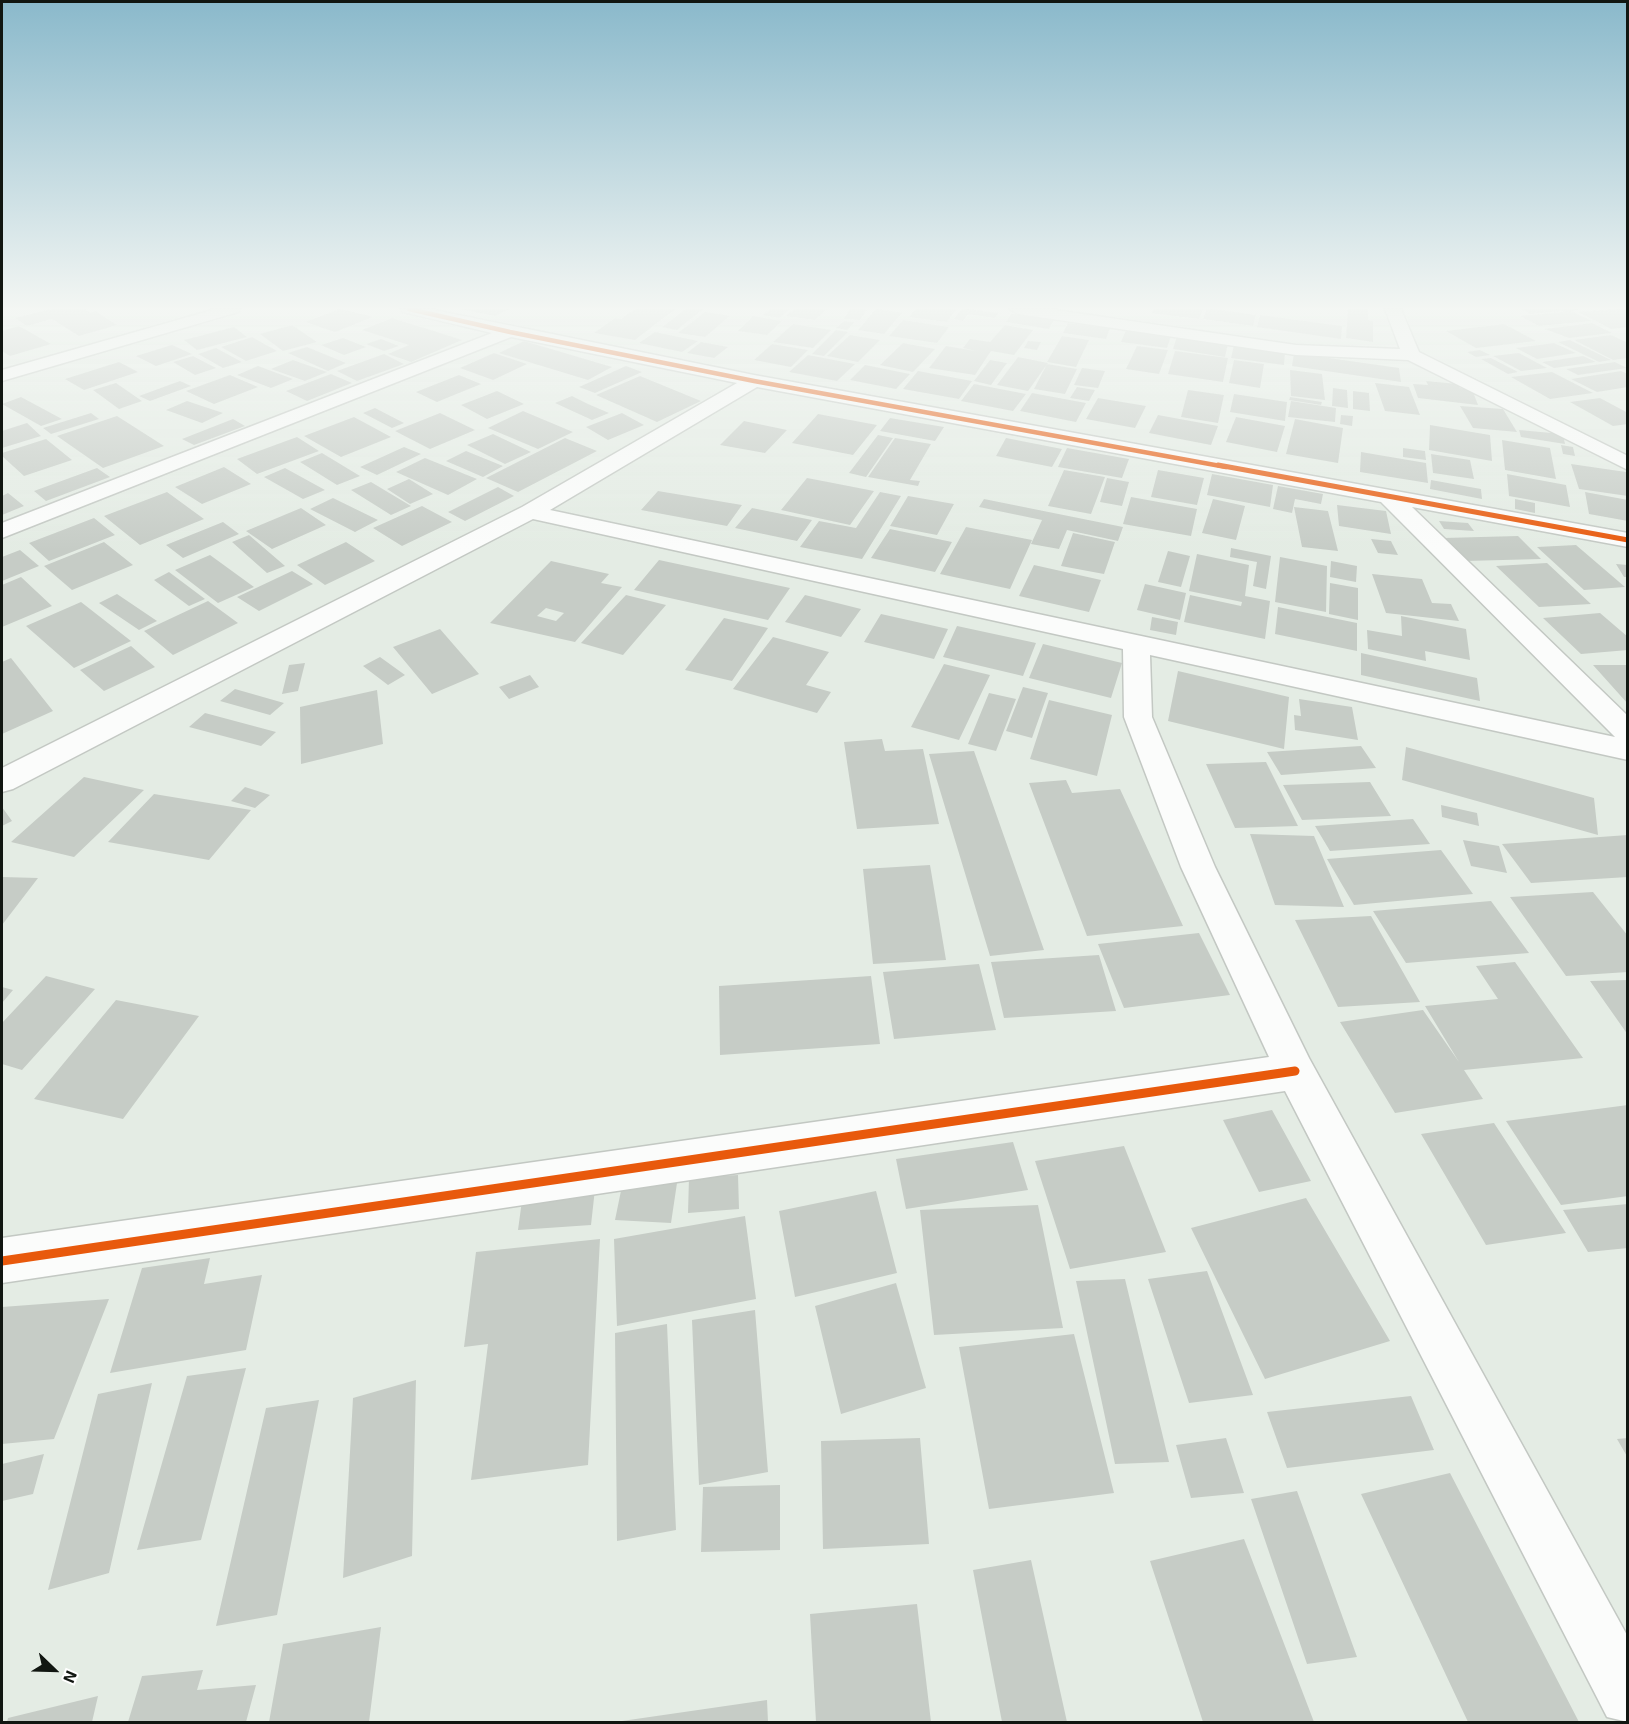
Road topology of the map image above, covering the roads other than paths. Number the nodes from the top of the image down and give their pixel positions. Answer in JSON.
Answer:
{"nodes":[{"id":1,"x":363,"y":389,"type":"edge"},
{"id":2,"x":739,"y":389,"type":"edge"},
{"id":3,"x":800,"y":389,"type":"edge"},
{"id":4,"x":1480,"y":389,"type":"edge"},
{"id":5,"x":1628,"y":464,"type":"edge"},
{"id":6,"x":1388,"y":496,"type":"junction"},
{"id":7,"x":530,"y":512,"type":"junction"},
{"id":8,"x":2,"y":531,"type":"edge"},
{"id":9,"x":1628,"y":540,"type":"edge"},
{"id":10,"x":1136,"y":643,"type":"junction"},
{"id":11,"x":1628,"y":733,"type":"edge"},
{"id":12,"x":1628,"y":750,"type":"edge"},
{"id":13,"x":2,"y":781,"type":"edge"},
{"id":14,"x":1295,"y":1071,"type":"junction"},
{"id":15,"x":2,"y":1262,"type":"edge"},
{"id":16,"x":1628,"y":1696,"type":"edge"}],
"edges":[{"from":1,"to":8,"type":"street"},
{"from":2,"to":7,"type":"street"},
{"from":3,"to":6,"type":"street"},
{"from":4,"to":5,"type":"street"},
{"from":6,"to":9,"type":"street"},
{"from":6,"to":11,"type":"street"},
{"from":7,"to":10,"type":"street"},
{"from":7,"to":13,"type":"street"},
{"from":10,"to":12,"type":"street"},
{"from":10,"to":14,"type":"street"},
{"from":14,"to":15,"type":"street"},
{"from":14,"to":16,"type":"street"}]}
